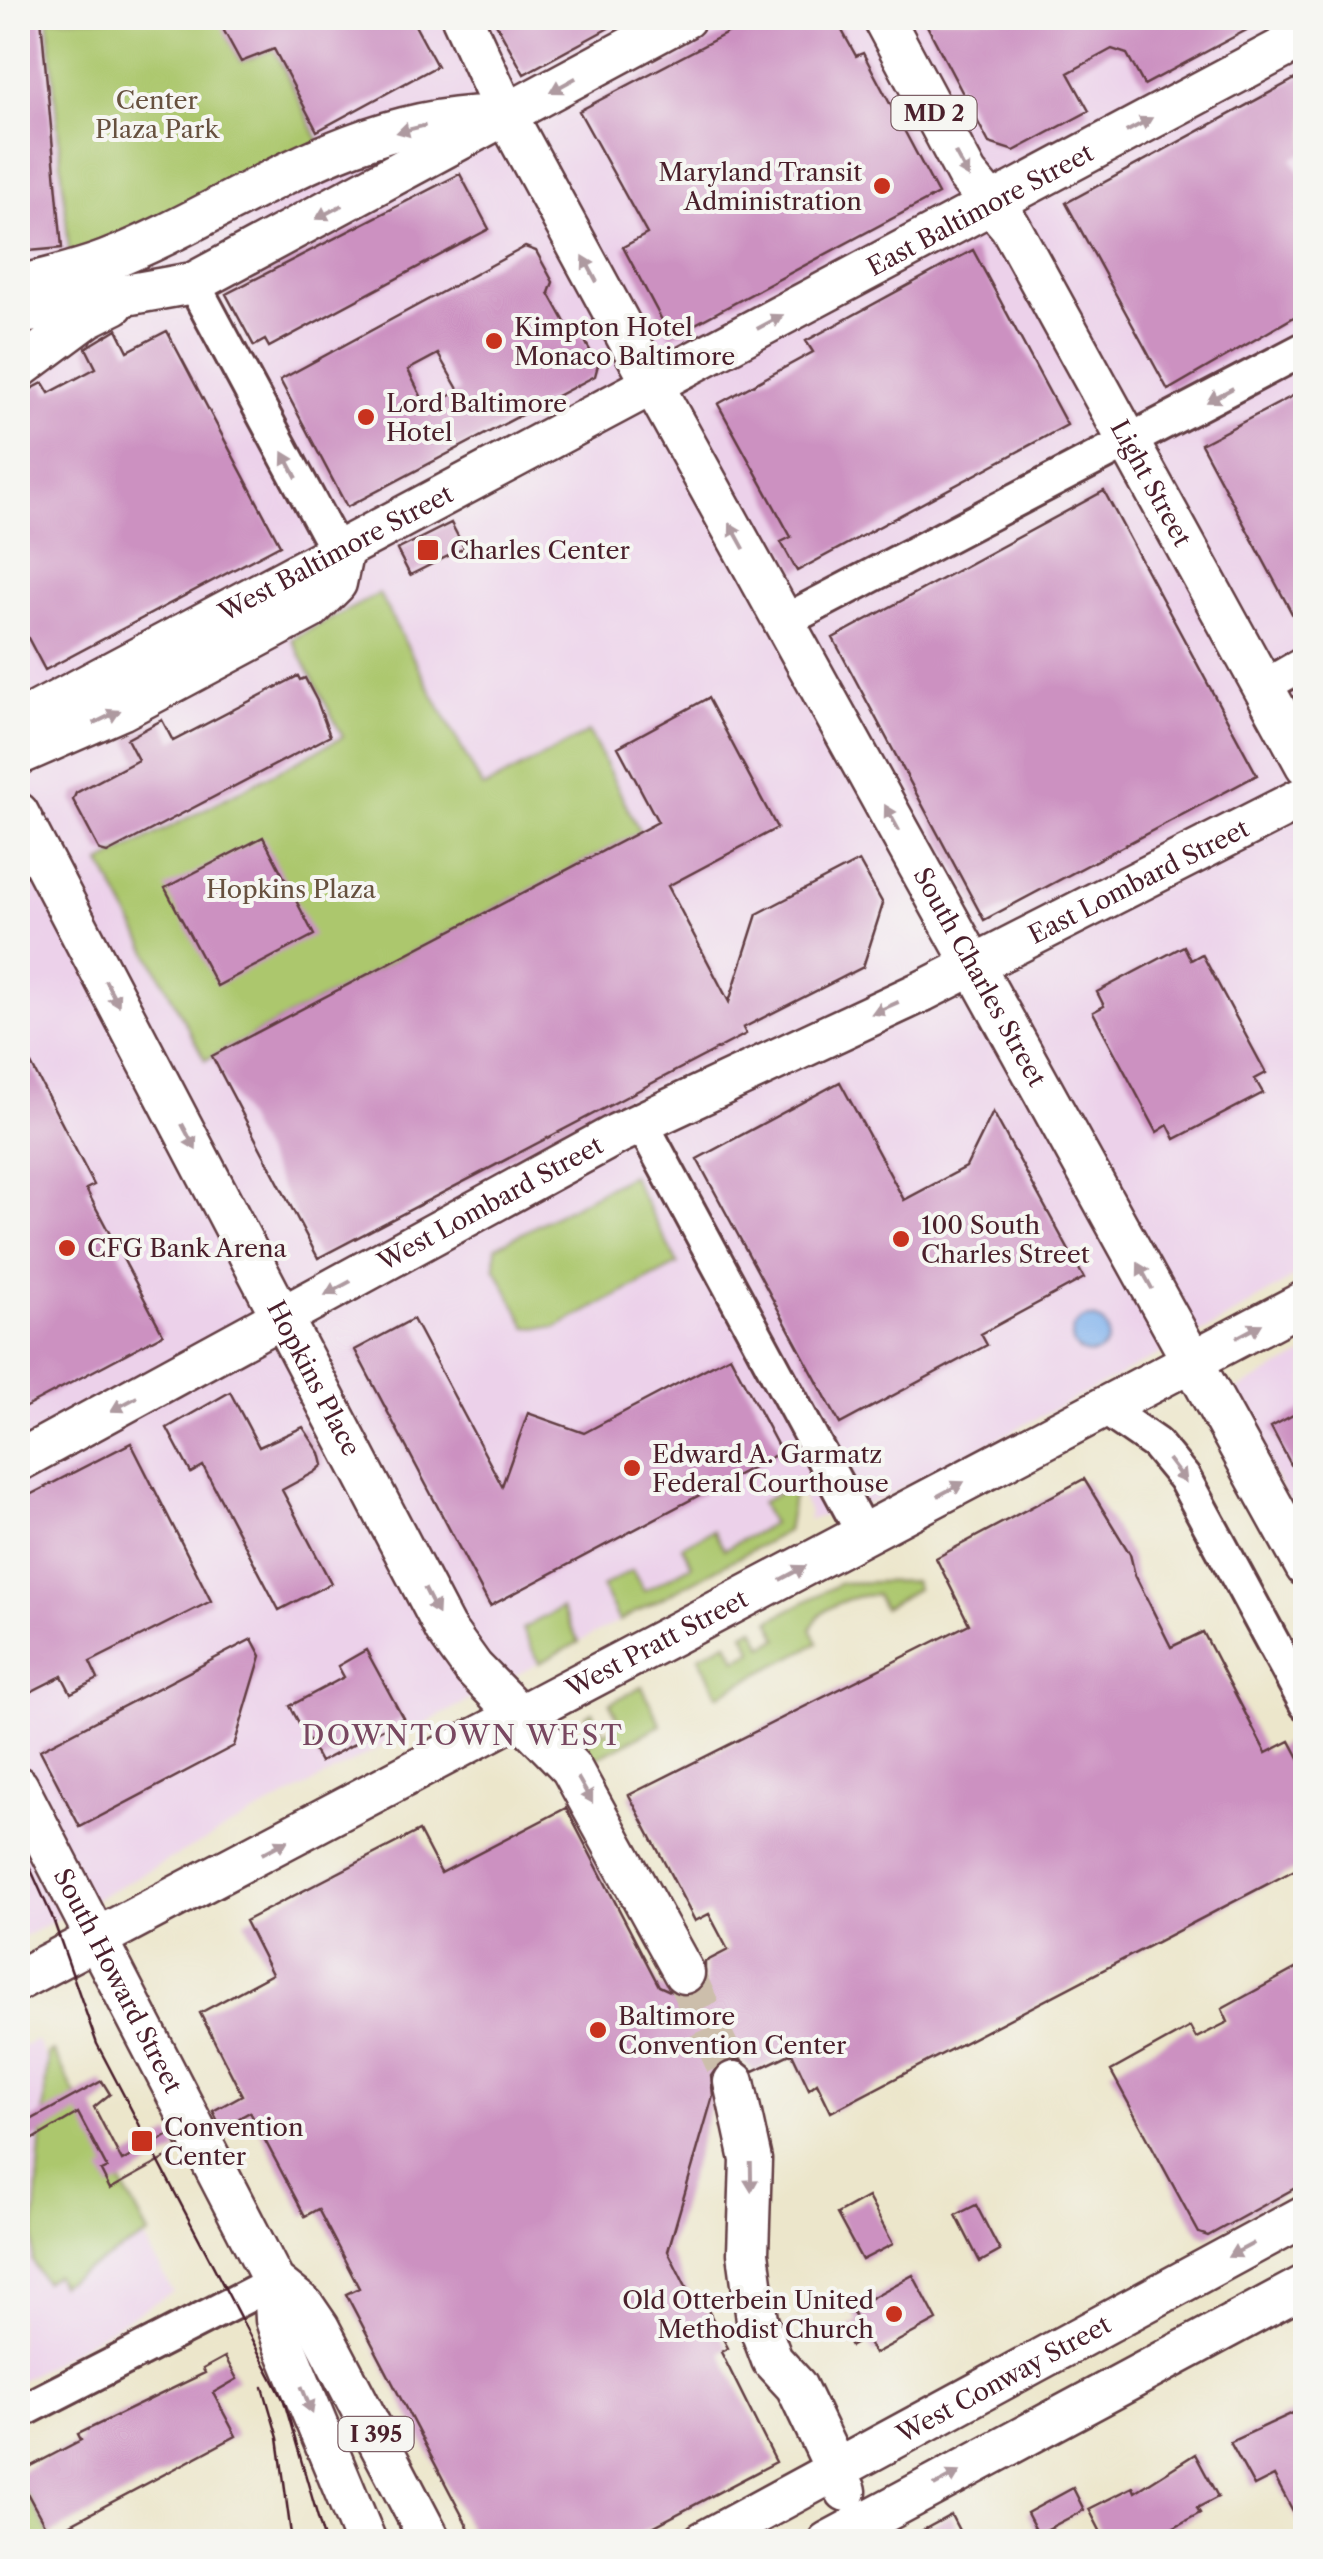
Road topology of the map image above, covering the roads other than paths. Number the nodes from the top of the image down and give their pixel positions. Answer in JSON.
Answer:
{"nodes":[{"id":1,"x":462,"y":18,"type":"edge"},
{"id":2,"x":685,"y":18,"type":"edge"},
{"id":3,"x":883,"y":18,"type":"edge"},
{"id":4,"x":1306,"y":36,"type":"edge"},
{"id":5,"x":507,"y":116,"type":"junction"},
{"id":6,"x":992,"y":204,"type":"junction"},
{"id":7,"x":193,"y":283,"type":"junction"},
{"id":8,"x":132,"y":297,"type":"junction"},
{"id":9,"x":28,"y":302,"type":"edge"},
{"id":10,"x":1306,"y":348,"type":"edge"},
{"id":11,"x":18,"y":368,"type":"edge"},
{"id":12,"x":653,"y":385,"type":"junction"},
{"id":13,"x":1125,"y":440,"type":"junction"},
{"id":14,"x":336,"y":550,"type":"junction"},
{"id":15,"x":784,"y":622,"type":"junction"},
{"id":16,"x":1306,"y":662,"type":"edge"},
{"id":17,"x":1263,"y":687,"type":"junction"},
{"id":18,"x":18,"y":722,"type":"edge"},
{"id":19,"x":18,"y":756,"type":"edge"},
{"id":20,"x":1306,"y":765,"type":"edge"},
{"id":21,"x":1306,"y":796,"type":"edge"},
{"id":22,"x":18,"y":813,"type":"edge"},
{"id":23,"x":973,"y":965,"type":"junction"},
{"id":24,"x":641,"y":1122,"type":"junction"},
{"id":25,"x":1306,"y":1301,"type":"edge"},
{"id":26,"x":285,"y":1317,"type":"junction"},
{"id":27,"x":1192,"y":1361,"type":"junction"},
{"id":28,"x":1104,"y":1408,"type":"junction"},
{"id":29,"x":18,"y":1460,"type":"edge"},
{"id":30,"x":864,"y":1535,"type":"junction"},
{"id":31,"x":1306,"y":1567,"type":"edge"},
{"id":32,"x":1306,"y":1704,"type":"edge"},
{"id":33,"x":521,"y":1717,"type":"junction"},
{"id":34,"x":18,"y":1787,"type":"edge"},
{"id":35,"x":99,"y":1940,"type":"junction"},
{"id":36,"x":684,"y":1973,"type":"tunnel mouth"},
{"id":37,"x":18,"y":1980,"type":"edge"},
{"id":38,"x":734,"y":2082,"type":"tunnel mouth"},
{"id":39,"x":1306,"y":2216,"type":"edge"},
{"id":40,"x":274,"y":2282,"type":"junction"},
{"id":41,"x":1306,"y":2285,"type":"edge"},
{"id":42,"x":18,"y":2413,"type":"edge"},
{"id":43,"x":837,"y":2471,"type":"junction"},
{"id":44,"x":853,"y":2536,"type":"edge"},
{"id":45,"x":366,"y":2542,"type":"edge"},
{"id":46,"x":431,"y":2542,"type":"edge"},
{"id":47,"x":703,"y":2542,"type":"edge"}],
"edges":[{"from":1,"to":5,"type":"main road","name":"South Charles Street"},
{"from":2,"to":5,"type":"main road","one_way":true},
{"from":3,"to":6,"type":"main road","number":"MD 2","one_way":true},
{"from":6,"to":4,"type":"main road","name":"East Baltimore Street","one_way":true},
{"from":5,"to":7,"type":"main road","one_way":true},
{"from":5,"to":9,"type":"main road","one_way":true},
{"from":12,"to":5,"type":"main road","name":"South Charles Street","one_way":true},
{"from":12,"to":6,"type":"main road","name":"East Baltimore Street","one_way":true},
{"from":6,"to":13,"type":"main road","name":"Light Street","number":"MD 2"},
{"from":7,"to":8,"type":"main road"},
{"from":14,"to":7,"type":"street","one_way":true},
{"from":8,"to":9,"type":"main road"},
{"from":8,"to":11,"type":"main road"},
{"from":10,"to":13,"type":"street","one_way":true},
{"from":12,"to":14,"type":"main road","name":"West Baltimore Street"},
{"from":15,"to":12,"type":"main road","name":"South Charles Street","one_way":true},
{"from":13,"to":15,"type":"street"},
{"from":13,"to":17,"type":"main road","name":"Light Street","number":"MD 2"},
{"from":14,"to":18,"type":"main road","name":"West Baltimore Street"},
{"from":19,"to":14,"type":"main road","one_way":true},
{"from":23,"to":15,"type":"main road","name":"South Charles Street","one_way":true},
{"from":16,"to":17,"type":"street"},
{"from":17,"to":20,"type":"main road","name":"Light Street","number":"MD 2"},
{"from":21,"to":23,"type":"main road","name":"East Lombard Street"},
{"from":22,"to":26,"type":"main road","name":"Hopkins Place","one_way":true},
{"from":23,"to":24,"type":"main road","name":"West Lombard Street","one_way":true},
{"from":27,"to":23,"type":"main road","name":"South Charles Street","one_way":true},
{"from":24,"to":26,"type":"main road","name":"West Lombard Street","one_way":true},
{"from":24,"to":30,"type":"street"},
{"from":27,"to":25,"type":"main road","name":"West Pratt Street","one_way":true},
{"from":26,"to":29,"type":"main road","name":"West Lombard Street","one_way":true},
{"from":26,"to":33,"type":"main road","name":"Hopkins Place","one_way":true},
{"from":27,"to":28,"type":"main road","name":"West Pratt Street"},
{"from":27,"to":31,"type":"main road","name":"South Charles Street"},
{"from":30,"to":28,"type":"main road","name":"West Pratt Street","one_way":true},
{"from":28,"to":32,"type":"street","one_way":true},
{"from":33,"to":30,"type":"main road","name":"West Pratt Street","one_way":true},
{"from":35,"to":33,"type":"main road","name":"West Pratt Street","one_way":true},
{"from":33,"to":36,"type":"main road","name":"Hopkins Place","one_way":true},
{"from":34,"to":35,"type":"main road","name":"South Howard Street"},
{"from":35,"to":37,"type":"main road","name":"West Pratt Street"},
{"from":35,"to":40,"type":"main road","name":"South Howard Street"},
{"from":38,"to":43,"type":"main road","one_way":true},
{"from":39,"to":43,"type":"main road","name":"West Conway Street","one_way":true},
{"from":40,"to":42,"type":"street"},
{"from":40,"to":45,"type":"main road","name":"South Howard Street","number":"I 395","one_way":true},
{"from":40,"to":46,"type":"main road","name":"South Howard Street","number":"I 395"},
{"from":44,"to":41,"type":"main road","one_way":true},
{"from":43,"to":44,"type":"main road"},
{"from":43,"to":47,"type":"main road","name":"West Conway Street"}]}
